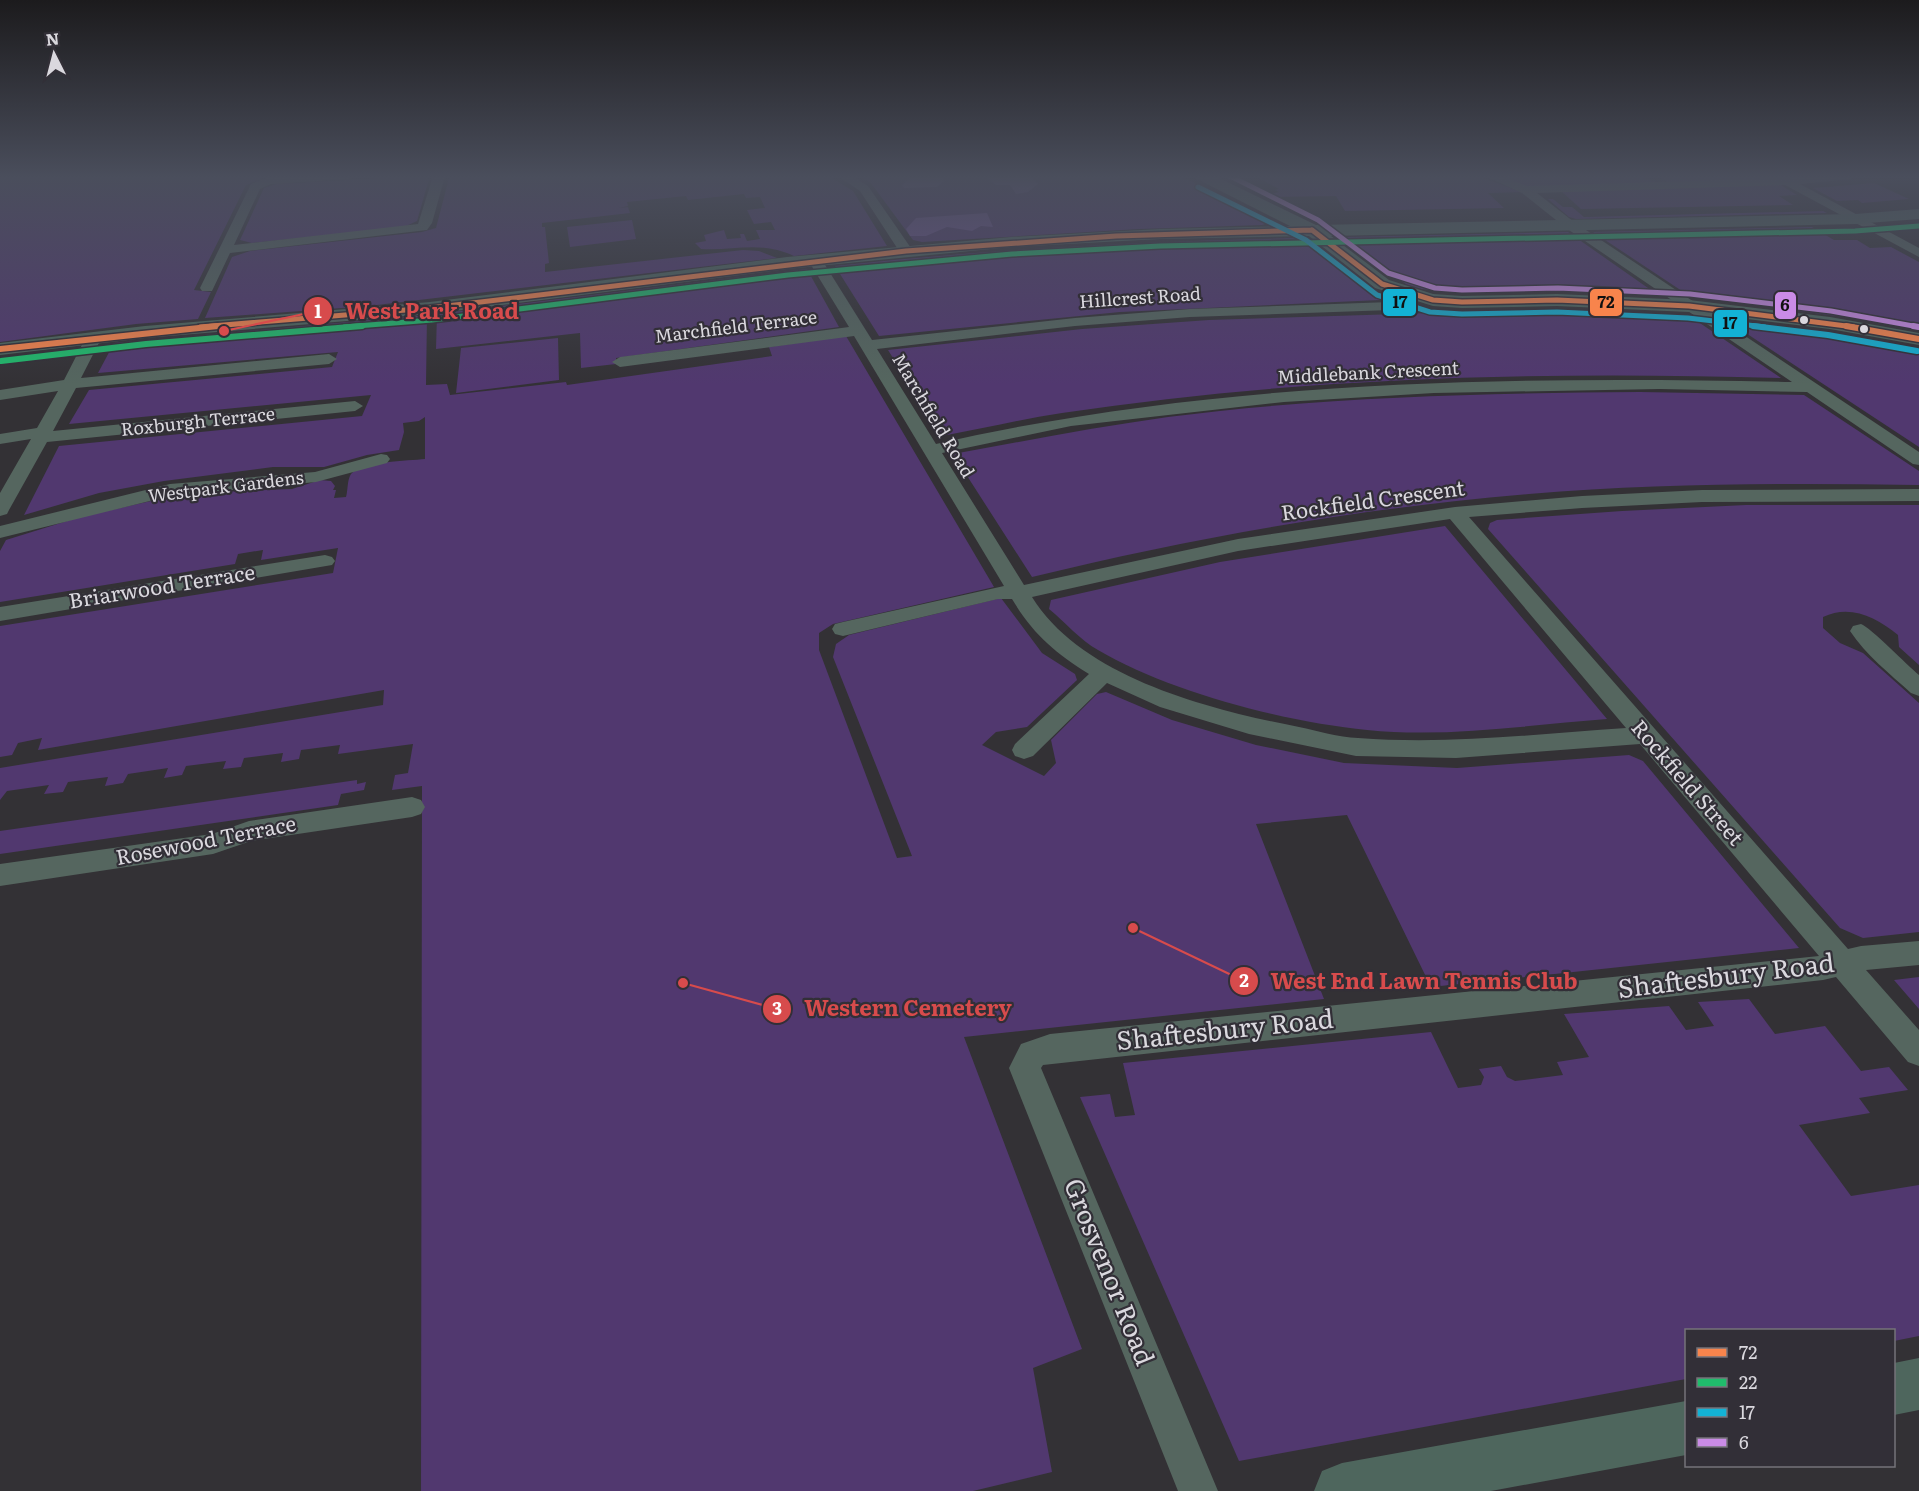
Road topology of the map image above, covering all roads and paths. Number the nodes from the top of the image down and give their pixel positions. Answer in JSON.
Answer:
{"nodes":[{"id":1,"x":227,"y":246,"type":"edge"},
{"id":2,"x":263,"y":246,"type":"edge"},
{"id":3,"x":902,"y":246,"type":"edge"},
{"id":4,"x":978,"y":246,"type":"edge"},
{"id":5,"x":1332,"y":246,"type":"edge"},
{"id":6,"x":1600,"y":246,"type":"edge"},
{"id":7,"x":225,"y":250,"type":"junction"},
{"id":8,"x":906,"y":251,"type":"junction"},
{"id":9,"x":815,"y":260,"type":"junction"},
{"id":10,"x":207,"y":288,"type":"dead end"},
{"id":11,"x":1414,"y":295,"type":"junction"},
{"id":12,"x":1689,"y":306,"type":"junction"},
{"id":13,"x":856,"y":331,"type":"junction"},
{"id":14,"x":94,"y":337,"type":"junction"},
{"id":15,"x":1916,"y":341,"type":"edge"},
{"id":16,"x":868,"y":345,"type":"junction"},
{"id":17,"x":0,"y":349,"type":"edge"},
{"id":18,"x":329,"y":360,"type":"dead end"},
{"id":19,"x":620,"y":362,"type":"dead end"},
{"id":20,"x":70,"y":384,"type":"junction"},
{"id":21,"x":1811,"y":387,"type":"junction"},
{"id":22,"x":0,"y":395,"type":"edge"},
{"id":23,"x":355,"y":406,"type":"dead end"},
{"id":24,"x":42,"y":435,"type":"junction"},
{"id":25,"x":0,"y":439,"type":"edge"},
{"id":26,"x":932,"y":450,"type":"junction"},
{"id":27,"x":381,"y":459,"type":"dead end"},
{"id":28,"x":1919,"y":460,"type":"edge"},
{"id":29,"x":1919,"y":495,"type":"edge"},
{"id":30,"x":0,"y":510,"type":"edge"},
{"id":31,"x":1455,"y":513,"type":"junction"},
{"id":32,"x":0,"y":532,"type":"edge"},
{"id":33,"x":325,"y":561,"type":"dead end"},
{"id":34,"x":1018,"y":592,"type":"junction"},
{"id":35,"x":0,"y":614,"type":"edge"},
{"id":36,"x":843,"y":629,"type":"dead end"},
{"id":37,"x":1861,"y":631,"type":"dead end"},
{"id":38,"x":1104,"y":673,"type":"junction"},
{"id":39,"x":1919,"y":687,"type":"edge"},
{"id":40,"x":1645,"y":735,"type":"junction"},
{"id":41,"x":1024,"y":750,"type":"dead end"},
{"id":42,"x":412,"y":807,"type":"dead end"},
{"id":43,"x":0,"y":875,"type":"edge"},
{"id":44,"x":1919,"y":953,"type":"edge"},
{"id":45,"x":1843,"y":963,"type":"junction"},
{"id":46,"x":1919,"y":1052,"type":"edge"},
{"id":47,"x":1032,"y":1054,"type":"joint"},
{"id":48,"x":1919,"y":1384,"type":"edge"},
{"id":49,"x":1895,"y":1389,"type":"edge"},
{"id":50,"x":1685,"y":1428,"type":"edge"},
{"id":51,"x":1198,"y":1491,"type":"edge"},
{"id":52,"x":1342,"y":1491,"type":"edge"}],
"edges":[{"from":1,"to":7,"type":"street"},
{"from":2,"to":7,"type":"street"},
{"from":3,"to":8,"type":"street"},
{"from":4,"to":8,"type":"street"},
{"from":5,"to":11,"type":"street"},
{"from":6,"to":12,"type":"street"},
{"from":7,"to":10,"type":"street"},
{"from":8,"to":9,"type":"street"},
{"from":9,"to":13,"type":"street","name":"Marchfield Road"},
{"from":9,"to":14,"type":"street"},
{"from":11,"to":12,"type":"street"},
{"from":11,"to":16,"type":"street","name":"Hillcrest Road"},
{"from":12,"to":15,"type":"street"},
{"from":12,"to":21,"type":"street"},
{"from":13,"to":16,"type":"street","name":"Marchfield Road"},
{"from":13,"to":19,"type":"street","name":"Marchfield Terrace"},
{"from":14,"to":17,"type":"street"},
{"from":14,"to":20,"type":"street"},
{"from":16,"to":26,"type":"street","name":"Marchfield Road"},
{"from":18,"to":20,"type":"street"},
{"from":20,"to":22,"type":"street"},
{"from":20,"to":24,"type":"street"},
{"from":21,"to":26,"type":"street","name":"Middlebank Crescent"},
{"from":21,"to":28,"type":"street"},
{"from":23,"to":24,"type":"street","name":"Roxburgh Terrace"},
{"from":24,"to":25,"type":"street","name":"Roxburgh Terrace"},
{"from":24,"to":30,"type":"street"},
{"from":26,"to":34,"type":"street","name":"Marchfield Road"},
{"from":27,"to":32,"type":"street","name":"Westpark Gardens"},
{"from":29,"to":31,"type":"street","name":"Rockfield Crescent"},
{"from":31,"to":34,"type":"street","name":"Rockfield Crescent"},
{"from":31,"to":40,"type":"street","name":"Rockfield Street"},
{"from":33,"to":35,"type":"street","name":"Briarwood Terrace"},
{"from":34,"to":36,"type":"street","name":"Rockfield Crescent"},
{"from":34,"to":38,"type":"street","name":"Marchfield Road"},
{"from":37,"to":39,"type":"street"},
{"from":38,"to":40,"type":"street","name":"Marchfield Road"},
{"from":38,"to":41,"type":"street"},
{"from":40,"to":45,"type":"street","name":"Rockfield Street"},
{"from":42,"to":43,"type":"street","name":"Rosewood Terrace"},
{"from":44,"to":45,"type":"street","name":"Shaftesbury Road"},
{"from":45,"to":46,"type":"street","name":"Rockfield Street"},
{"from":45,"to":47,"type":"street","name":"Shaftesbury Road"},
{"from":47,"to":51,"type":"street","name":"Grosvenor Road"},
{"from":48,"to":49,"type":"street"},
{"from":50,"to":52,"type":"street"}]}
